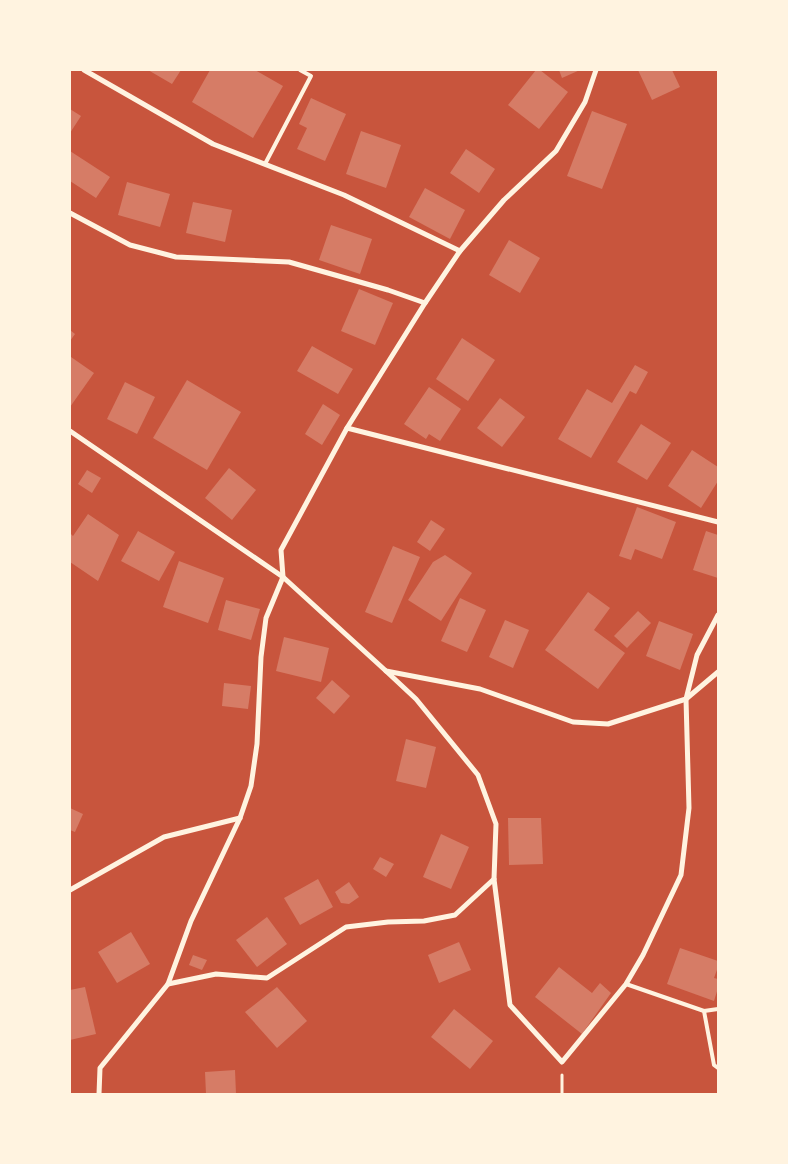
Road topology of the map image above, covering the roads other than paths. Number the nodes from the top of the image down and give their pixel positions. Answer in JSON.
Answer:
{"nodes":[{"id":1,"x":84,"y":70,"type":"edge"},
{"id":2,"x":300,"y":70,"type":"edge"},
{"id":3,"x":596,"y":70,"type":"edge"},
{"id":4,"x":265,"y":164,"type":"junction"},
{"id":5,"x":70,"y":214,"type":"edge"},
{"id":6,"x":460,"y":251,"type":"junction"},
{"id":7,"x":425,"y":303,"type":"junction"},
{"id":8,"x":347,"y":428,"type":"junction"},
{"id":9,"x":70,"y":431,"type":"edge"},
{"id":10,"x":718,"y":522,"type":"edge"},
{"id":11,"x":283,"y":577,"type":"junction"},
{"id":12,"x":718,"y":615,"type":"edge"},
{"id":13,"x":386,"y":671,"type":"junction"},
{"id":14,"x":718,"y":672,"type":"edge"},
{"id":15,"x":686,"y":699,"type":"junction"},
{"id":16,"x":240,"y":818,"type":"junction"},
{"id":17,"x":494,"y":880,"type":"junction"},
{"id":18,"x":70,"y":890,"type":"edge"},
{"id":19,"x":168,"y":984,"type":"junction"},
{"id":20,"x":626,"y":984,"type":"junction"},
{"id":21,"x":718,"y":1009,"type":"edge"},
{"id":22,"x":704,"y":1011,"type":"junction"},
{"id":23,"x":718,"y":1068,"type":"edge"},
{"id":24,"x":99,"y":1094,"type":"edge"}],
"edges":[{"from":1,"to":4,"type":"street"},
{"from":2,"to":4,"type":"lane"},
{"from":3,"to":6,"type":"street"},
{"from":4,"to":6,"type":"street"},
{"from":5,"to":7,"type":"street"},
{"from":6,"to":7,"type":"street"},
{"from":7,"to":8,"type":"street"},
{"from":8,"to":10,"type":"street"},
{"from":8,"to":11,"type":"street"},
{"from":9,"to":11,"type":"street"},
{"from":11,"to":13,"type":"street"},
{"from":11,"to":16,"type":"street"},
{"from":12,"to":15,"type":"street"},
{"from":13,"to":15,"type":"street"},
{"from":13,"to":17,"type":"street"},
{"from":14,"to":15,"type":"street"},
{"from":15,"to":20,"type":"street"},
{"from":16,"to":18,"type":"street"},
{"from":16,"to":19,"type":"street"},
{"from":17,"to":19,"type":"street"},
{"from":17,"to":20,"type":"street"},
{"from":19,"to":24,"type":"street"},
{"from":20,"to":22,"type":"lane"},
{"from":21,"to":22,"type":"lane"},
{"from":22,"to":23,"type":"lane"}]}
